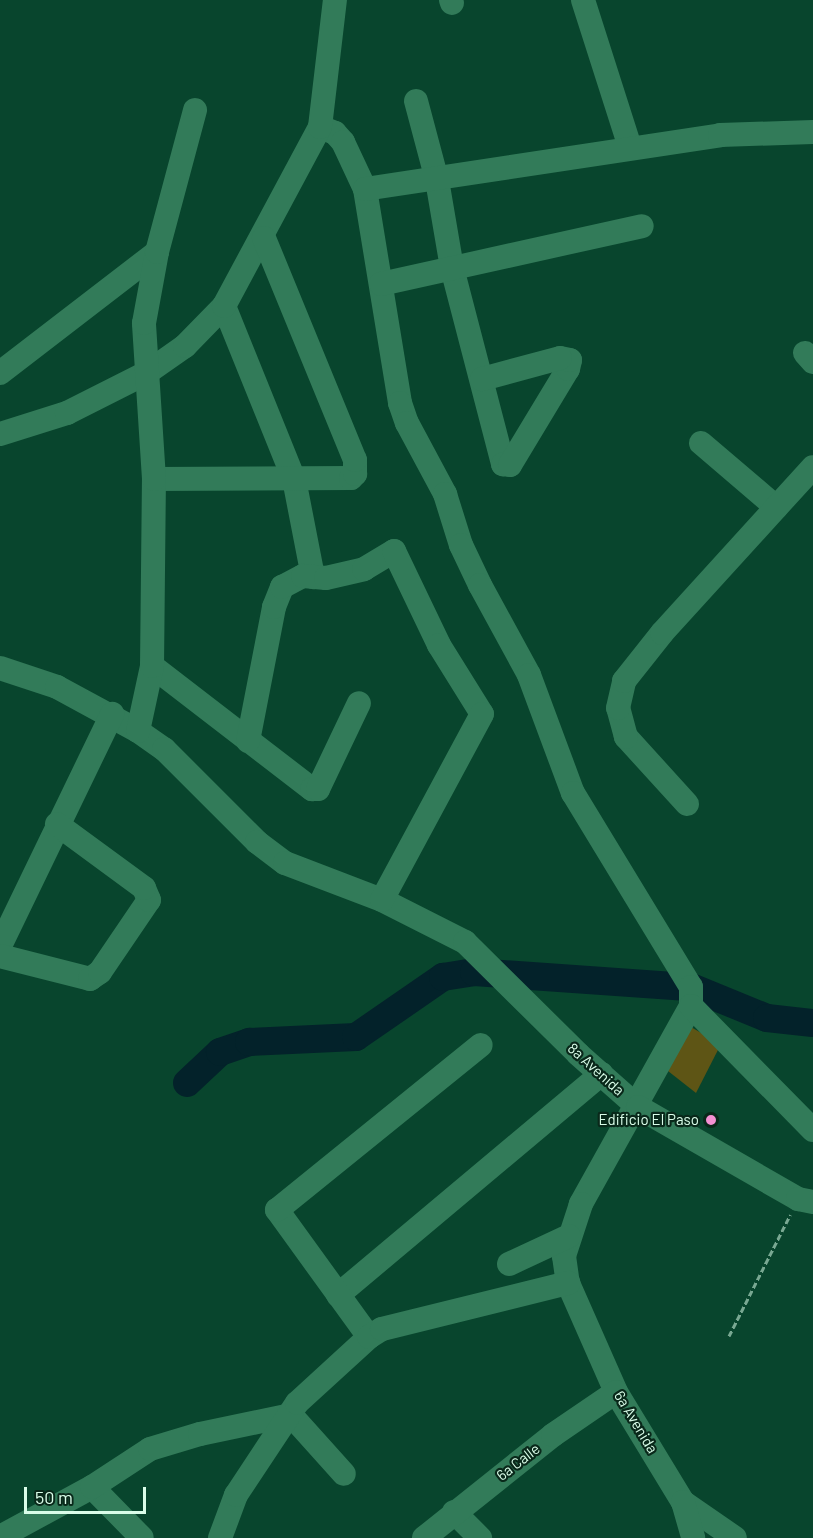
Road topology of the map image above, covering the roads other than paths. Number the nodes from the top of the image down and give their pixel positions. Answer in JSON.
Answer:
{"nodes":[{"id":1,"x":335,"y":0,"type":"edge"},
{"id":2,"x":583,"y":0,"type":"edge"},
{"id":3,"x":416,"y":101,"type":"dead end"},
{"id":4,"x":195,"y":110,"type":"dead end"},
{"id":5,"x":320,"y":127,"type":"junction"},
{"id":6,"x":813,"y":132,"type":"edge"},
{"id":7,"x":630,"y":147,"type":"junction"},
{"id":8,"x":436,"y":180,"type":"junction"},
{"id":9,"x":365,"y":189,"type":"junction"},
{"id":10,"x":642,"y":226,"type":"dead end"},
{"id":11,"x":264,"y":238,"type":"junction"},
{"id":12,"x":157,"y":252,"type":"junction"},
{"id":13,"x":452,"y":268,"type":"junction"},
{"id":14,"x":381,"y":284,"type":"junction"},
{"id":15,"x":224,"y":306,"type":"junction"},
{"id":16,"x":148,"y":372,"type":"junction"},
{"id":17,"x":0,"y":373,"type":"edge"},
{"id":18,"x":482,"y":379,"type":"junction"},
{"id":19,"x":0,"y":434,"type":"edge"},
{"id":20,"x":701,"y":443,"type":"dead end"},
{"id":21,"x":813,"y":467,"type":"edge"},
{"id":22,"x":294,"y":478,"type":"junction"},
{"id":23,"x":154,"y":479,"type":"junction"},
{"id":24,"x":776,"y":507,"type":"junction"},
{"id":25,"x":314,"y":577,"type":"junction"},
{"id":26,"x":152,"y":666,"type":"junction"},
{"id":27,"x":0,"y":668,"type":"edge"},
{"id":28,"x":359,"y":703,"type":"dead end"},
{"id":29,"x":112,"y":714,"type":"junction"},
{"id":30,"x":138,"y":731,"type":"junction"},
{"id":31,"x":248,"y":741,"type":"junction"},
{"id":32,"x":687,"y":804,"type":"dead end"},
{"id":33,"x":57,"y":824,"type":"junction"},
{"id":34,"x":382,"y":900,"type":"junction"},
{"id":35,"x":0,"y":946,"type":"edge"},
{"id":36,"x":0,"y":956,"type":"edge"},
{"id":37,"x":691,"y":1006,"type":"junction"},
{"id":38,"x":481,"y":1045,"type":"dead end"},
{"id":39,"x":601,"y":1074,"type":"junction"},
{"id":40,"x":638,"y":1107,"type":"junction"},
{"id":41,"x":813,"y":1130,"type":"edge"},
{"id":42,"x":806,"y":1201,"type":"edge"},
{"id":43,"x":569,"y":1236,"type":"junction"},
{"id":44,"x":509,"y":1264,"type":"dead end"},
{"id":45,"x":568,"y":1283,"type":"junction"},
{"id":46,"x":338,"y":1295,"type":"junction"},
{"id":47,"x":369,"y":1337,"type":"junction"},
{"id":48,"x":616,"y":1392,"type":"junction"},
{"id":49,"x":291,"y":1415,"type":"junction"},
{"id":50,"x":344,"y":1474,"type":"dead end"},
{"id":51,"x":92,"y":1487,"type":"junction"},
{"id":52,"x":683,"y":1502,"type":"junction"},
{"id":53,"x":454,"y":1512,"type":"junction"},
{"id":54,"x":0,"y":1537,"type":"edge"},
{"id":55,"x":142,"y":1538,"type":"edge"},
{"id":56,"x":220,"y":1538,"type":"edge"},
{"id":57,"x":424,"y":1538,"type":"edge"},
{"id":58,"x":480,"y":1538,"type":"edge"},
{"id":59,"x":693,"y":1538,"type":"edge"},
{"id":60,"x":735,"y":1538,"type":"edge"}],
"edges":[{"from":1,"to":5,"type":"street"},
{"from":2,"to":7,"type":"street"},
{"from":3,"to":8,"type":"street"},
{"from":4,"to":12,"type":"street"},
{"from":5,"to":9,"type":"street"},
{"from":5,"to":11,"type":"street"},
{"from":6,"to":7,"type":"street"},
{"from":7,"to":8,"type":"street"},
{"from":8,"to":9,"type":"street"},
{"from":8,"to":13,"type":"street"},
{"from":9,"to":14,"type":"street"},
{"from":10,"to":13,"type":"street"},
{"from":11,"to":15,"type":"street"},
{"from":11,"to":22,"type":"street"},
{"from":12,"to":16,"type":"street"},
{"from":12,"to":17,"type":"street"},
{"from":13,"to":14,"type":"street"},
{"from":13,"to":18,"type":"street"},
{"from":14,"to":37,"type":"street"},
{"from":15,"to":16,"type":"street"},
{"from":15,"to":22,"type":"street"},
{"from":16,"to":19,"type":"street"},
{"from":16,"to":23,"type":"street"},
{"from":18,"to":18,"type":"street"},
{"from":20,"to":24,"type":"street"},
{"from":21,"to":24,"type":"street"},
{"from":22,"to":23,"type":"street"},
{"from":22,"to":25,"type":"street"},
{"from":23,"to":26,"type":"street"},
{"from":24,"to":32,"type":"street"},
{"from":25,"to":31,"type":"street"},
{"from":25,"to":34,"type":"street"},
{"from":26,"to":30,"type":"street"},
{"from":26,"to":31,"type":"street"},
{"from":27,"to":29,"type":"street","name":"8a Avenida"},
{"from":28,"to":31,"type":"street"},
{"from":29,"to":30,"type":"street","name":"8a Avenida"},
{"from":29,"to":33,"type":"street"},
{"from":30,"to":34,"type":"street","name":"8a Avenida"},
{"from":33,"to":35,"type":"street"},
{"from":33,"to":36,"type":"street"},
{"from":34,"to":39,"type":"street","name":"8a Avenida"},
{"from":37,"to":40,"type":"street","name":"6a Avenida"},
{"from":37,"to":41,"type":"street"},
{"from":38,"to":46,"type":"street"},
{"from":39,"to":40,"type":"street","name":"8a Avenida"},
{"from":39,"to":46,"type":"street"},
{"from":40,"to":42,"type":"street","name":"8a Avenida"},
{"from":40,"to":43,"type":"street","name":"6a Avenida"},
{"from":43,"to":44,"type":"street"},
{"from":43,"to":45,"type":"street","name":"6a Avenida"},
{"from":45,"to":47,"type":"street"},
{"from":45,"to":48,"type":"street","name":"6a Avenida"},
{"from":46,"to":47,"type":"street"},
{"from":47,"to":49,"type":"street"},
{"from":48,"to":52,"type":"street","name":"6a Avenida"},
{"from":48,"to":53,"type":"street","name":"6a Calle"},
{"from":49,"to":50,"type":"street"},
{"from":49,"to":51,"type":"street"},
{"from":49,"to":56,"type":"street"},
{"from":51,"to":54,"type":"street"},
{"from":51,"to":55,"type":"street"},
{"from":52,"to":59,"type":"street"},
{"from":52,"to":60,"type":"street","name":"6a Avenida"},
{"from":53,"to":57,"type":"street","name":"6a Calle"},
{"from":53,"to":58,"type":"street"}]}
